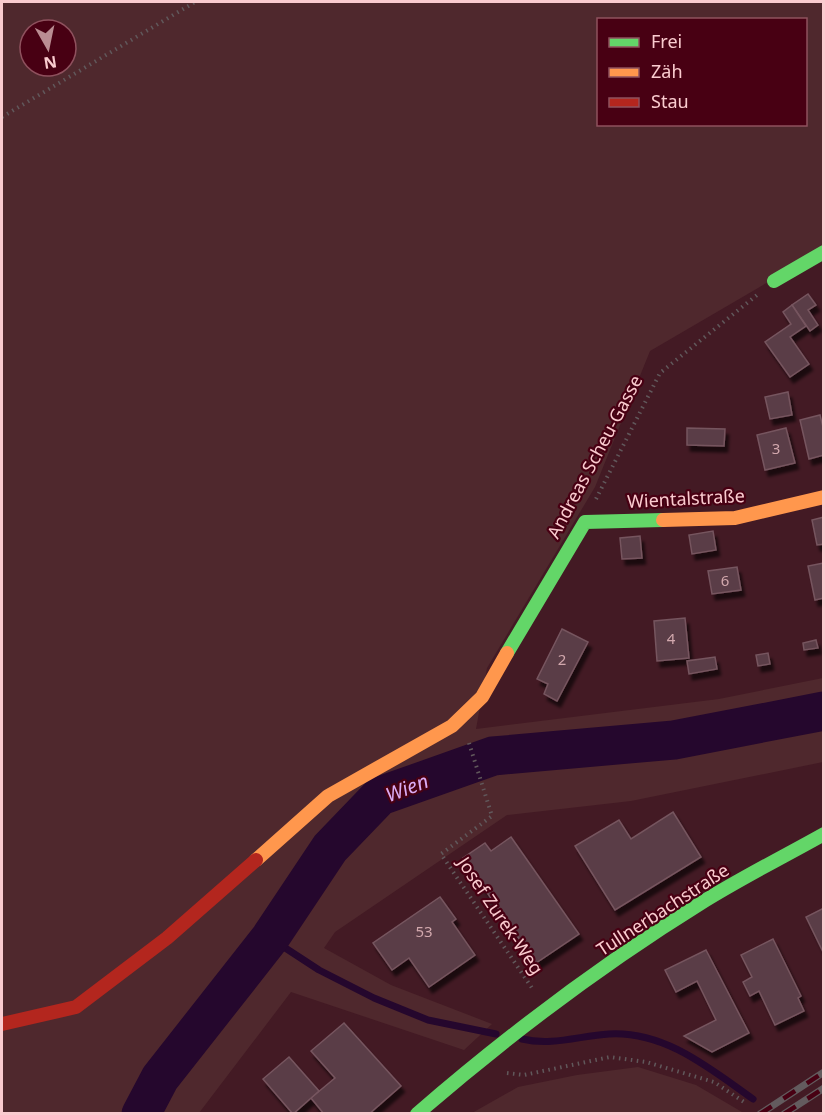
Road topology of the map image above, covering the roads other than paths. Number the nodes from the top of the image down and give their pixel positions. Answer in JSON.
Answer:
{"nodes":[{"id":1,"x":824,"y":252,"type":"edge"},
{"id":2,"x":774,"y":281,"type":"road end"},
{"id":3,"x":824,"y":497,"type":"edge"},
{"id":4,"x":585,"y":522,"type":"joint"},
{"id":5,"x":824,"y":834,"type":"edge"},
{"id":6,"x":2,"y":1024,"type":"edge"},
{"id":7,"x":417,"y":1113,"type":"edge"}],
"edges":[{"from":1,"to":2,"type":"street"},
{"from":3,"to":4,"type":"street","name":"Wientalstraße"},
{"from":4,"to":6,"type":"street","name":"Andreas Scheu-Gasse"},
{"from":5,"to":7,"type":"street","name":"Tullnerbachstraße"}]}
